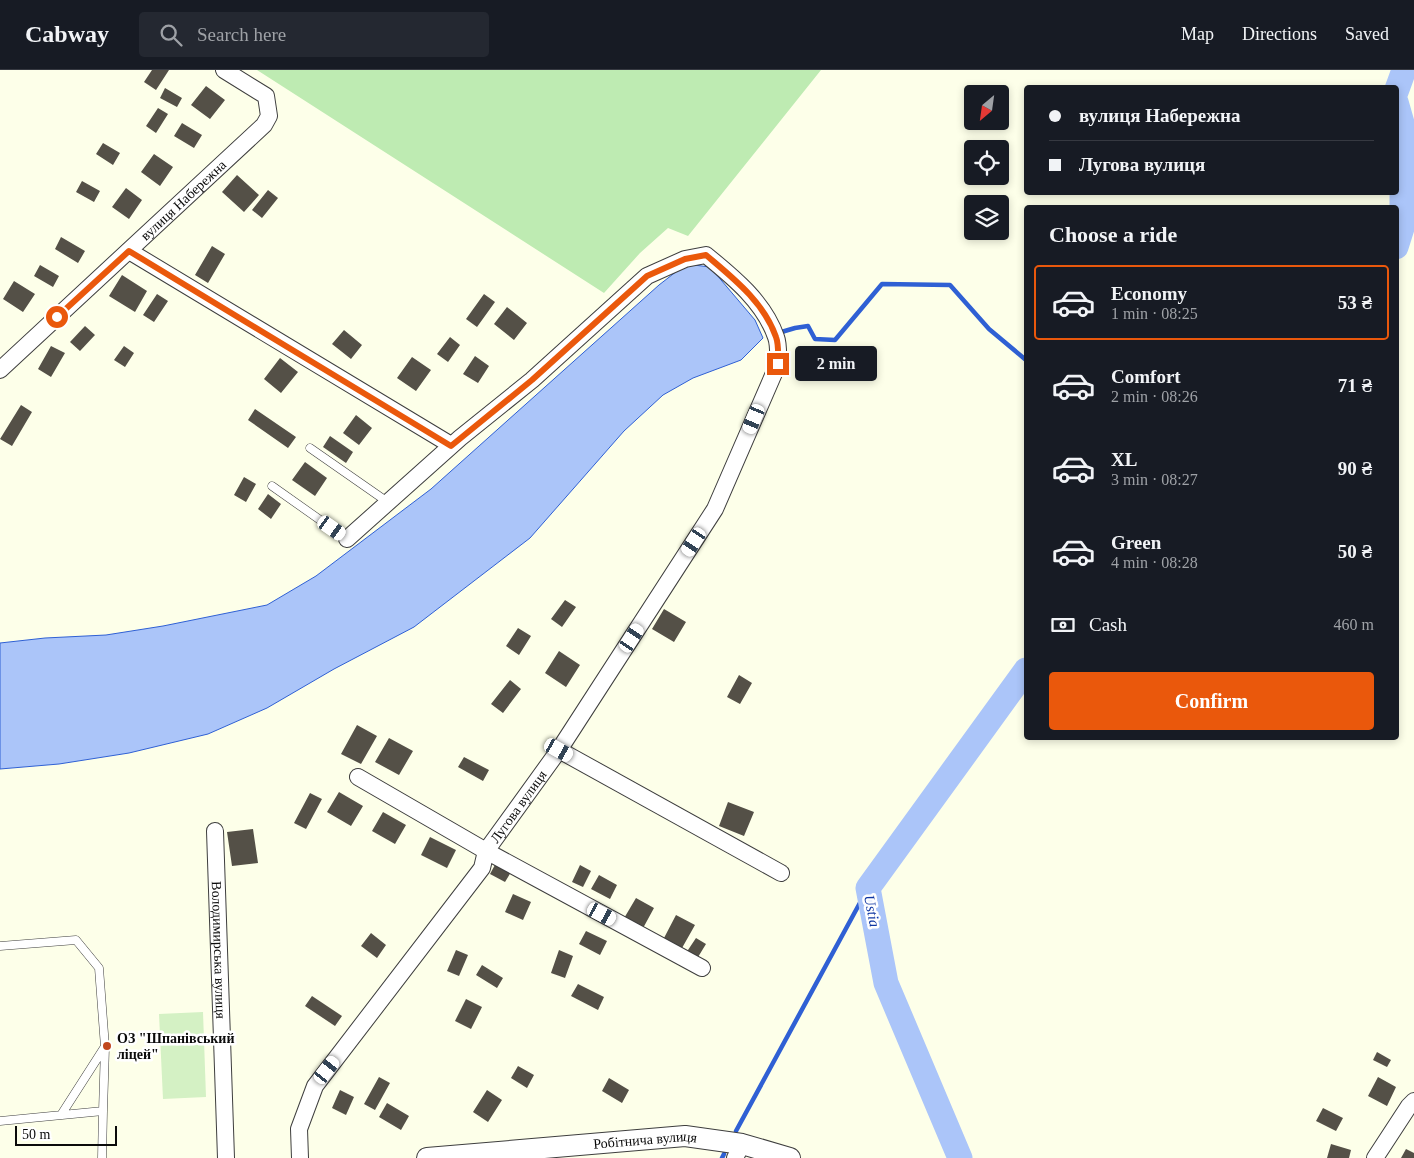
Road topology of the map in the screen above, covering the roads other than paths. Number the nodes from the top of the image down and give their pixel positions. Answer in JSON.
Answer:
{"nodes":[{"id":1,"x":224,"y":70,"type":"edge"},
{"id":2,"x":129,"y":251,"type":"junction"},
{"id":3,"x":0,"y":370,"type":"edge"},
{"id":4,"x":451,"y":446,"type":"junction"},
{"id":5,"x":310,"y":448,"type":"dead end"},
{"id":6,"x":272,"y":486,"type":"dead end"},
{"id":7,"x":389,"y":503,"type":"junction"},
{"id":8,"x":347,"y":539,"type":"joint"},
{"id":9,"x":559,"y":750,"type":"junction"},
{"id":10,"x":358,"y":777,"type":"dead end"},
{"id":11,"x":215,"y":831,"type":"dead end"},
{"id":12,"x":486,"y":851,"type":"junction"},
{"id":13,"x":781,"y":872,"type":"dead end"},
{"id":14,"x":0,"y":946,"type":"edge"},
{"id":15,"x":702,"y":968,"type":"dead end"},
{"id":16,"x":105,"y":1047,"type":"junction"},
{"id":17,"x":1414,"y":1101,"type":"edge"},
{"id":18,"x":103,"y":1111,"type":"junction"},
{"id":19,"x":61,"y":1115,"type":"junction"},
{"id":20,"x":0,"y":1121,"type":"edge"},
{"id":21,"x":738,"y":1151,"type":"edge"},
{"id":22,"x":102,"y":1158,"type":"edge"},
{"id":23,"x":226,"y":1158,"type":"edge"},
{"id":24,"x":300,"y":1158,"type":"edge"},
{"id":25,"x":427,"y":1158,"type":"edge"},
{"id":26,"x":790,"y":1158,"type":"edge"},
{"id":27,"x":1375,"y":1158,"type":"edge"}],
"edges":[{"from":1,"to":2,"type":"street","name":"вулиця Набережна"},
{"from":2,"to":3,"type":"street","name":"вулиця Набережна"},
{"from":2,"to":4,"type":"street"},
{"from":4,"to":7,"type":"street","name":"Лугова вулиця"},
{"from":4,"to":9,"type":"street","name":"Лугова вулиця"},
{"from":5,"to":7,"type":"lane"},
{"from":6,"to":8,"type":"lane"},
{"from":7,"to":8,"type":"street","name":"Лугова вулиця"},
{"from":9,"to":12,"type":"street","name":"Лугова вулиця"},
{"from":9,"to":13,"type":"street"},
{"from":10,"to":12,"type":"street"},
{"from":11,"to":23,"type":"street","name":"Володимирська вулиця"},
{"from":12,"to":15,"type":"street"},
{"from":12,"to":24,"type":"street","name":"Лугова вулиця"},
{"from":14,"to":16,"type":"lane"},
{"from":16,"to":18,"type":"lane"},
{"from":16,"to":19,"type":"lane"},
{"from":17,"to":27,"type":"street"},
{"from":18,"to":19,"type":"lane"},
{"from":18,"to":22,"type":"lane"},
{"from":19,"to":20,"type":"lane"},
{"from":21,"to":25,"type":"street","name":"Робітнича вулиця"},
{"from":21,"to":26,"type":"street","name":"Робітнича вулиця"}]}
